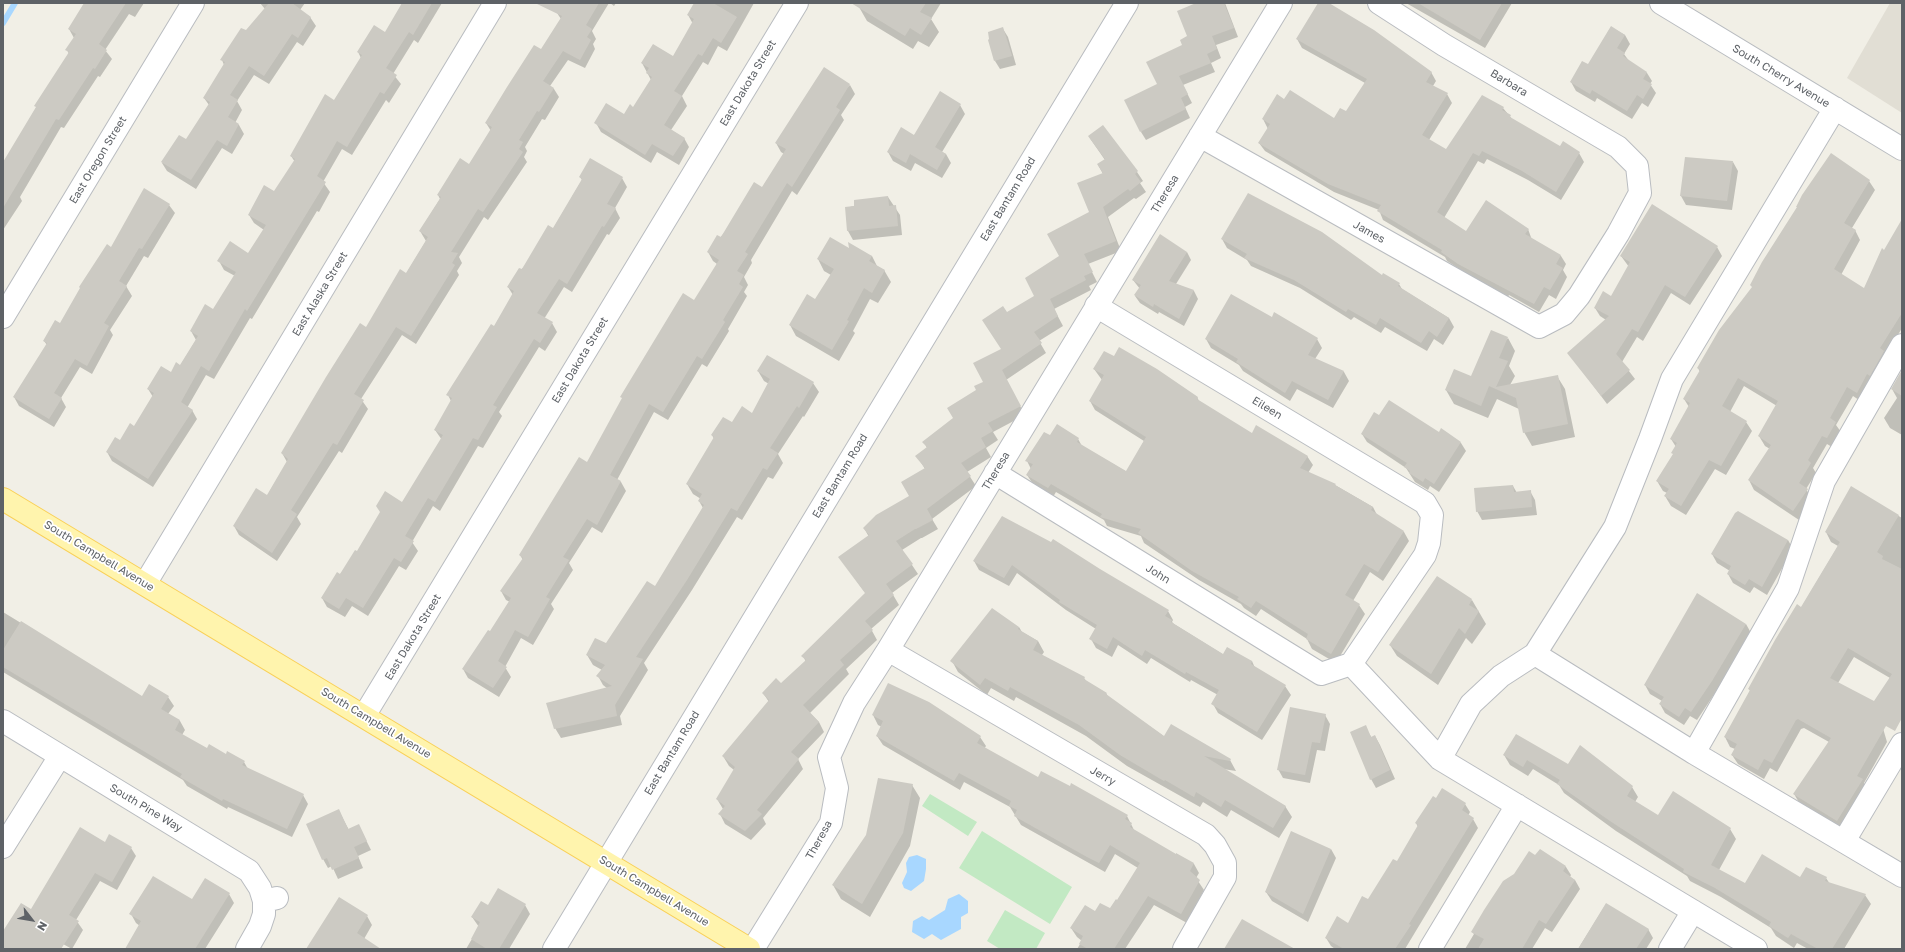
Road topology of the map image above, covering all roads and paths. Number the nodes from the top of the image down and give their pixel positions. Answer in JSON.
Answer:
{"nodes":[{"id":1,"x":193,"y":3,"type":"edge"},
{"id":2,"x":495,"y":3,"type":"edge"},
{"id":3,"x":797,"y":3,"type":"edge"},
{"id":4,"x":1127,"y":3,"type":"edge"},
{"id":5,"x":1281,"y":3,"type":"edge"},
{"id":6,"x":1379,"y":3,"type":"edge"},
{"id":7,"x":1661,"y":3,"type":"edge"},
{"id":8,"x":1835,"y":108,"type":"junction"},
{"id":9,"x":1200,"y":136,"type":"junction"},
{"id":10,"x":1902,"y":149,"type":"edge"},
{"id":11,"x":1096,"y":306,"type":"junction"},
{"id":12,"x":3,"y":316,"type":"edge"},
{"id":13,"x":1539,"y":327,"type":"joint"},
{"id":14,"x":1902,"y":345,"type":"edge"},
{"id":15,"x":994,"y":473,"type":"junction"},
{"id":16,"x":3,"y":499,"type":"edge"},
{"id":17,"x":145,"y":584,"type":"junction"},
{"id":18,"x":888,"y":650,"type":"junction"},
{"id":19,"x":1535,"y":654,"type":"junction"},
{"id":20,"x":1351,"y":664,"type":"junction"},
{"id":21,"x":364,"y":716,"type":"junction"},
{"id":22,"x":3,"y":721,"type":"edge"},
{"id":23,"x":1902,"y":744,"type":"edge"},
{"id":24,"x":1694,"y":753,"type":"junction"},
{"id":25,"x":60,"y":756,"type":"junction"},
{"id":26,"x":1440,"y":759,"type":"junction"},
{"id":27,"x":1517,"y":805,"type":"junction"},
{"id":28,"x":1844,"y":841,"type":"junction"},
{"id":29,"x":3,"y":847,"type":"edge"},
{"id":30,"x":606,"y":862,"type":"junction"},
{"id":31,"x":1902,"y":876,"type":"edge"},
{"id":32,"x":1693,"y":911,"type":"junction"},
{"id":33,"x":247,"y":949,"type":"edge"},
{"id":34,"x":554,"y":949,"type":"edge"},
{"id":35,"x":749,"y":949,"type":"edge"},
{"id":36,"x":753,"y":949,"type":"edge"},
{"id":37,"x":1184,"y":949,"type":"edge"},
{"id":38,"x":1430,"y":949,"type":"edge"},
{"id":39,"x":1670,"y":949,"type":"edge"},
{"id":40,"x":1756,"y":949,"type":"edge"}],
"edges":[{"from":1,"to":12,"type":"street","name":"East Oregon Street"},
{"from":2,"to":17,"type":"street","name":"East Alaska Street"},
{"from":3,"to":21,"type":"street","name":"East Dakota Street"},
{"from":4,"to":30,"type":"street","name":"East Bantam Road"},
{"from":5,"to":9,"type":"street","name":"Theresa"},
{"from":6,"to":13,"type":"street","name":"Barbara"},
{"from":7,"to":8,"type":"street","name":"South Cherry Avenue"},
{"from":8,"to":10,"type":"street","name":"South Cherry Avenue"},
{"from":8,"to":19,"type":"street"},
{"from":9,"to":11,"type":"street","name":"Theresa"},
{"from":9,"to":13,"type":"street","name":"James"},
{"from":11,"to":15,"type":"street","name":"Theresa"},
{"from":11,"to":20,"type":"street","name":"Eileen"},
{"from":14,"to":24,"type":"street"},
{"from":15,"to":18,"type":"street","name":"Theresa"},
{"from":15,"to":20,"type":"street","name":"John"},
{"from":16,"to":17,"type":"main road","name":"South Campbell Avenue"},
{"from":17,"to":21,"type":"main road","name":"South Campbell Avenue"},
{"from":18,"to":36,"type":"street","name":"Theresa"},
{"from":18,"to":37,"type":"street","name":"Jerry"},
{"from":19,"to":24,"type":"street"},
{"from":19,"to":26,"type":"street"},
{"from":20,"to":26,"type":"street"},
{"from":21,"to":30,"type":"main road","name":"South Campbell Avenue"},
{"from":22,"to":25,"type":"street","name":"South Pine Way"},
{"from":23,"to":28,"type":"street"},
{"from":24,"to":28,"type":"street"},
{"from":25,"to":29,"type":"street"},
{"from":25,"to":33,"type":"street","name":"South Pine Way"},
{"from":26,"to":27,"type":"street"},
{"from":27,"to":32,"type":"street"},
{"from":27,"to":38,"type":"street"},
{"from":28,"to":31,"type":"street"},
{"from":30,"to":34,"type":"street","name":"East Bantam Road"},
{"from":30,"to":35,"type":"main road","name":"South Campbell Avenue"},
{"from":32,"to":39,"type":"street"},
{"from":32,"to":40,"type":"street"}]}
